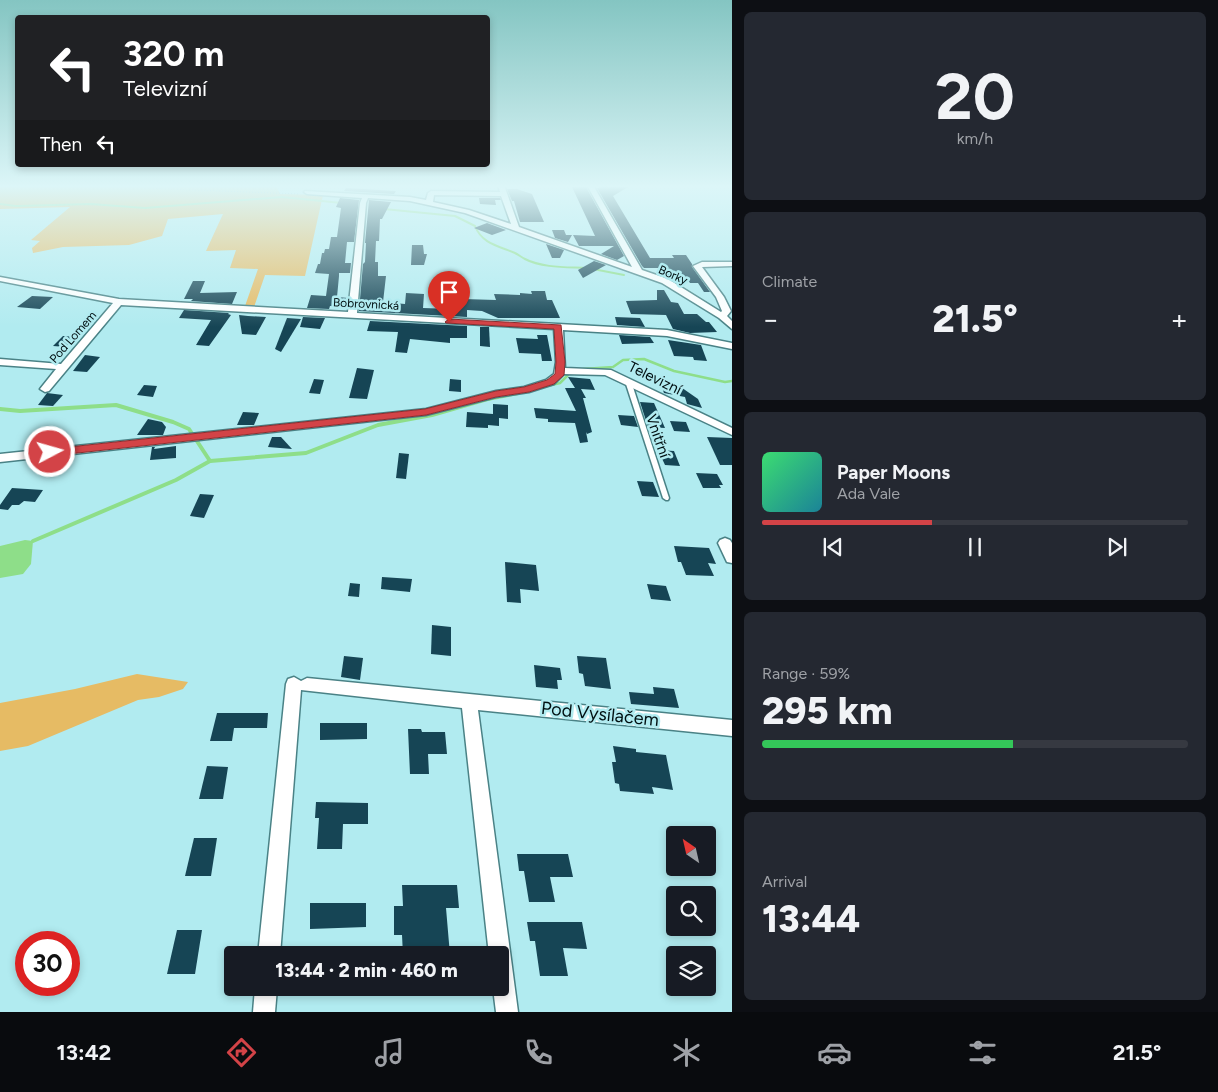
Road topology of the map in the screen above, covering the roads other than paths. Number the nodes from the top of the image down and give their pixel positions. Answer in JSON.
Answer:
{"nodes":[{"id":1,"x":360,"y":232,"type":"edge"},
{"id":2,"x":525,"y":232,"type":"edge"},
{"id":3,"x":617,"y":232,"type":"edge"},
{"id":4,"x":732,"y":264,"type":"edge"},
{"id":5,"x":639,"y":272,"type":"junction"},
{"id":6,"x":0,"y":279,"type":"edge"},
{"id":7,"x":119,"y":302,"type":"junction"},
{"id":8,"x":352,"y":316,"type":"junction"},
{"id":9,"x":722,"y":316,"type":"junction"},
{"id":10,"x":732,"y":326,"type":"edge"},
{"id":11,"x":558,"y":327,"type":"junction"},
{"id":12,"x":732,"y":346,"type":"edge"},
{"id":13,"x":0,"y":362,"type":"edge"},
{"id":14,"x":63,"y":367,"type":"junction"},
{"id":15,"x":560,"y":371,"type":"junction"},
{"id":16,"x":628,"y":381,"type":"junction"},
{"id":17,"x":45,"y":389,"type":"dead end"},
{"id":18,"x":732,"y":432,"type":"edge"},
{"id":19,"x":0,"y":458,"type":"edge"},
{"id":20,"x":666,"y":498,"type":"dead end"},
{"id":21,"x":725,"y":543,"type":"dead end"},
{"id":22,"x":732,"y":558,"type":"edge"},
{"id":23,"x":469,"y":701,"type":"junction"},
{"id":24,"x":732,"y":728,"type":"edge"},
{"id":25,"x":270,"y":946,"type":"edge"},
{"id":26,"x":499,"y":946,"type":"edge"},
{"id":27,"x":265,"y":996,"type":"edge"},
{"id":28,"x":505,"y":996,"type":"edge"},
{"id":29,"x":264,"y":1012,"type":"edge"},
{"id":30,"x":507,"y":1012,"type":"edge"}],
"edges":[{"from":1,"to":8,"type":"street"},
{"from":2,"to":5,"type":"street","name":"Borky"},
{"from":3,"to":5,"type":"street"},
{"from":4,"to":9,"type":"street"},
{"from":5,"to":9,"type":"street","name":"Borky"},
{"from":6,"to":7,"type":"street","name":"Bobrovnická"},
{"from":7,"to":8,"type":"street","name":"Bobrovnická"},
{"from":7,"to":14,"type":"street","name":"Pod Lomem"},
{"from":8,"to":11,"type":"street","name":"Bobrovnická"},
{"from":9,"to":10,"type":"street","name":"Borky"},
{"from":11,"to":12,"type":"street","name":"Bobrovnická"},
{"from":11,"to":15,"type":"street"},
{"from":13,"to":14,"type":"street"},
{"from":14,"to":17,"type":"street","name":"Pod Lomem"},
{"from":15,"to":16,"type":"street","name":"Televizní"},
{"from":15,"to":19,"type":"street"},
{"from":16,"to":18,"type":"street","name":"Televizní"},
{"from":16,"to":20,"type":"lane","name":"Vnitřní"},
{"from":21,"to":22,"type":"street"},
{"from":23,"to":24,"type":"street","name":"Pod Vysílačem"},
{"from":23,"to":25,"type":"street","name":"Pod Vysílačem"},
{"from":23,"to":26,"type":"street"},
{"from":27,"to":29,"type":"street"},
{"from":28,"to":30,"type":"street"}]}
